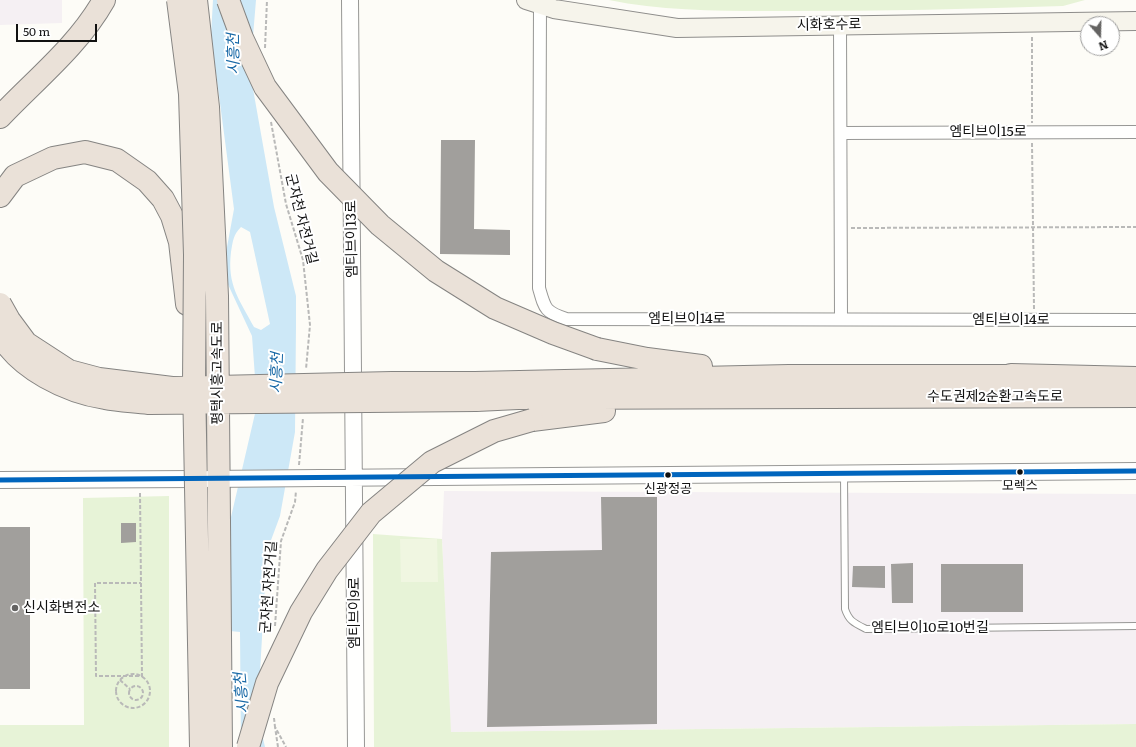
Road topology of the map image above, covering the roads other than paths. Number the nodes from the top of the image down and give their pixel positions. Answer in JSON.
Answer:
{"nodes":[{"id":1,"x":104,"y":0,"type":"edge"},
{"id":2,"x":178,"y":0,"type":"edge"},
{"id":3,"x":196,"y":0,"type":"edge"},
{"id":4,"x":228,"y":0,"type":"edge"},
{"id":5,"x":350,"y":0,"type":"edge"},
{"id":6,"x":533,"y":2,"type":"edge"},
{"id":7,"x":1136,"y":20,"type":"edge"},
{"id":8,"x":840,"y":25,"type":"junction"},
{"id":9,"x":0,"y":117,"type":"edge"},
{"id":10,"x":1136,"y":132,"type":"edge"},
{"id":11,"x":841,"y":133,"type":"junction"},
{"id":12,"x":0,"y":196,"type":"edge"},
{"id":13,"x":0,"y":304,"type":"edge"},
{"id":14,"x":841,"y":319,"type":"junction"},
{"id":15,"x":1136,"y":320,"type":"edge"},
{"id":16,"x":0,"y":334,"type":"edge"},
{"id":17,"x":1025,"y":376,"type":"junction"},
{"id":18,"x":1136,"y":378,"type":"edge"},
{"id":19,"x":194,"y":383,"type":"junction"},
{"id":20,"x":476,"y":391,"type":"junction"},
{"id":21,"x":1136,"y":396,"type":"edge"},
{"id":22,"x":853,"y":397,"type":"junction"},
{"id":23,"x":1136,"y":471,"type":"edge"},
{"id":24,"x":844,"y":474,"type":"junction"},
{"id":25,"x":354,"y":478,"type":"junction"},
{"id":26,"x":0,"y":480,"type":"edge"},
{"id":27,"x":1136,"y":626,"type":"edge"},
{"id":28,"x":201,"y":747,"type":"edge"},
{"id":29,"x":221,"y":747,"type":"edge"},
{"id":30,"x":248,"y":747,"type":"edge"},
{"id":31,"x":356,"y":747,"type":"edge"}],
"edges":[{"from":1,"to":9,"type":"highway"},
{"from":2,"to":19,"type":"highway","name":"평택시흥고속도로","bridge":true},
{"from":3,"to":29,"type":"highway","name":"평택시흥고속도로","bridge":true},
{"from":4,"to":17,"type":"highway","bridge":true},
{"from":5,"to":25,"type":"street","name":"엠티브이13로"},
{"from":6,"to":8,"type":"main road","name":"시화호수로"},
{"from":6,"to":14,"type":"street","name":"엠티브이14로"},
{"from":7,"to":8,"type":"main road","name":"시화호수로"},
{"from":8,"to":11,"type":"street"},
{"from":10,"to":11,"type":"street","name":"엠티브이15로"},
{"from":11,"to":14,"type":"street"},
{"from":12,"to":19,"type":"highway","bridge":true},
{"from":13,"to":20,"type":"highway","bridge":true},
{"from":14,"to":15,"type":"street","name":"엠티브이14로"},
{"from":16,"to":20,"type":"highway","bridge":true},
{"from":17,"to":18,"type":"highway","name":"수도권제2순환고속도로"},
{"from":17,"to":20,"type":"highway"},
{"from":19,"to":28,"type":"highway","name":"평택시흥고속도로","bridge":true},
{"from":20,"to":22,"type":"highway"},
{"from":21,"to":22,"type":"highway","name":"수도권제2순환고속도로"},
{"from":22,"to":30,"type":"highway","bridge":true},
{"from":23,"to":24,"type":"street"},
{"from":24,"to":25,"type":"street"},
{"from":24,"to":27,"type":"lane","name":"엠티브이10로10번길"},
{"from":25,"to":26,"type":"street","bridge":true},
{"from":25,"to":31,"type":"street","name":"엠티브이9로"}]}
